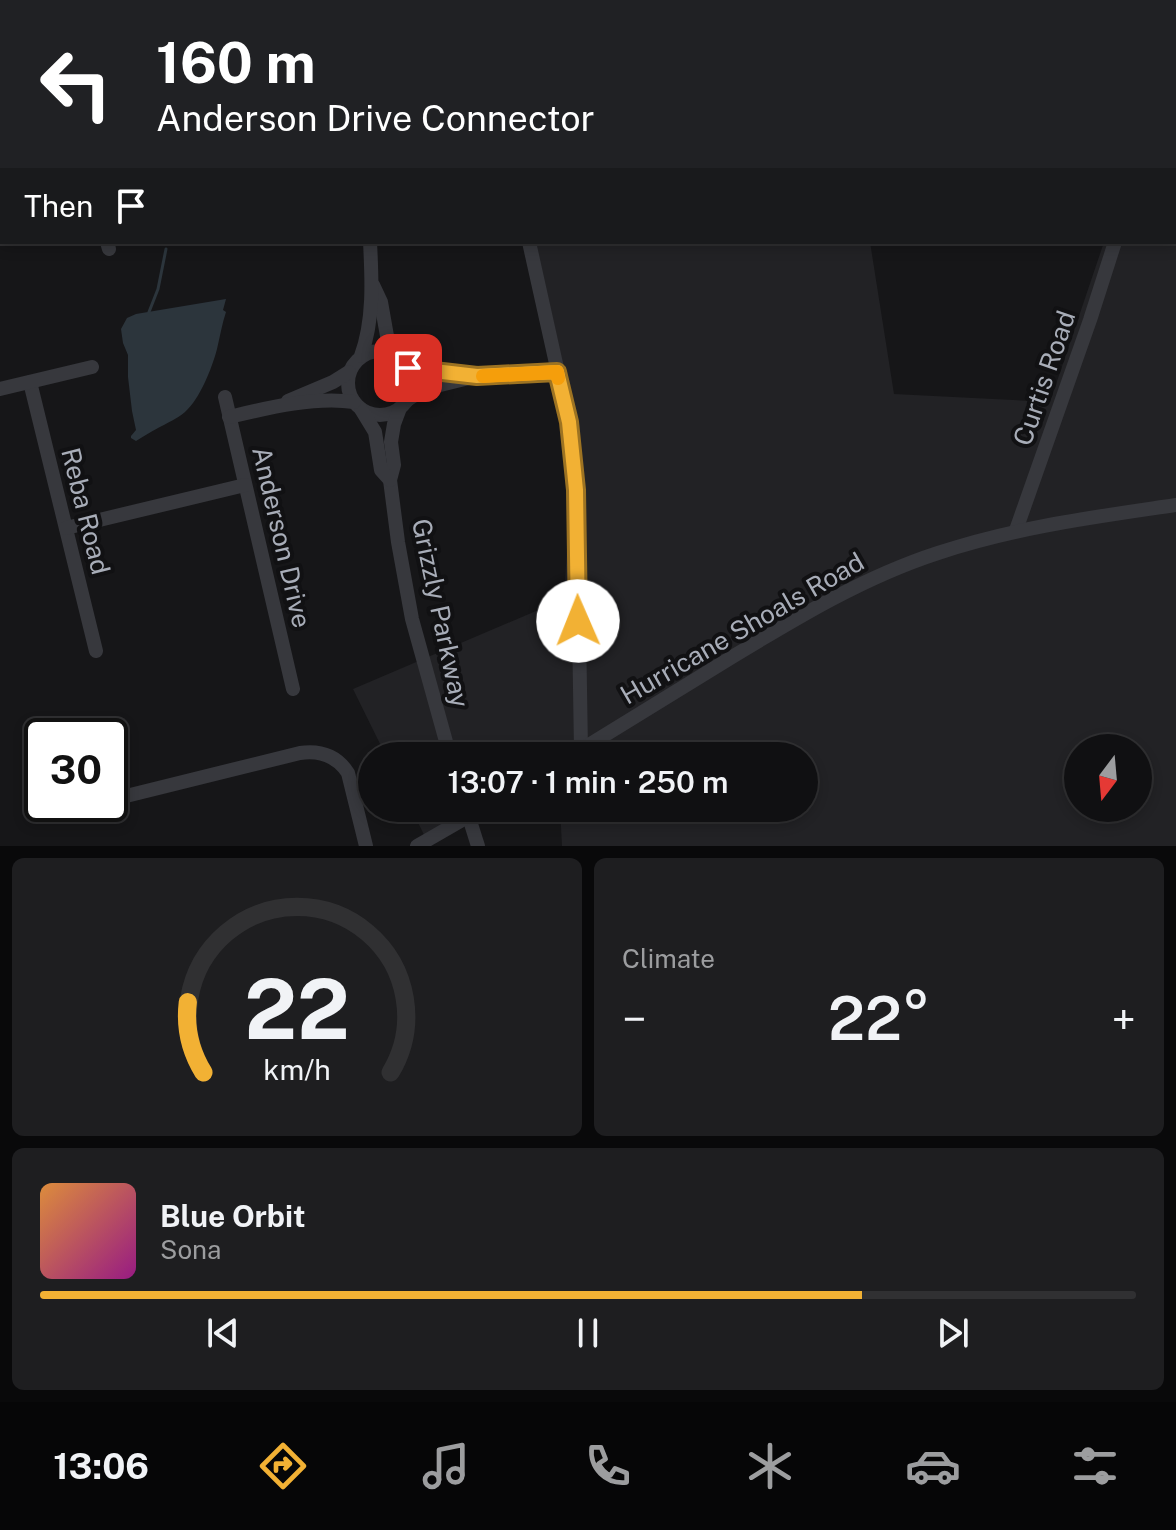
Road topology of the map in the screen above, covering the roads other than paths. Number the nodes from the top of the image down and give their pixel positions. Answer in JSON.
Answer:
{"nodes":[{"id":1,"x":370,"y":244,"type":"edge"},
{"id":2,"x":529,"y":244,"type":"edge"},
{"id":3,"x":1114,"y":244,"type":"edge"},
{"id":4,"x":373,"y":285,"type":"junction"},
{"id":5,"x":361,"y":356,"type":"junction"},
{"id":6,"x":405,"y":364,"type":"junction"},
{"id":7,"x":92,"y":367,"type":"dead end"},
{"id":8,"x":349,"y":372,"type":"junction"},
{"id":9,"x":557,"y":372,"type":"junction"},
{"id":10,"x":477,"y":376,"type":"junction"},
{"id":11,"x":30,"y":382,"type":"junction"},
{"id":12,"x":0,"y":389,"type":"edge"},
{"id":13,"x":225,"y":397,"type":"dead end"},
{"id":14,"x":403,"y":404,"type":"junction"},
{"id":15,"x":280,"y":405,"type":"junction"},
{"id":16,"x":357,"y":406,"type":"junction"},
{"id":17,"x":229,"y":417,"type":"junction"},
{"id":18,"x":390,"y":480,"type":"junction"},
{"id":19,"x":245,"y":485,"type":"junction"},
{"id":20,"x":1176,"y":505,"type":"edge"},
{"id":21,"x":66,"y":528,"type":"junction"},
{"id":22,"x":1016,"y":530,"type":"junction"},
{"id":23,"x":96,"y":651,"type":"dead end"},
{"id":24,"x":293,"y":689,"type":"dead end"},
{"id":25,"x":448,"y":742,"type":"edge"},
{"id":26,"x":576,"y":742,"type":"edge"},
{"id":27,"x":594,"y":742,"type":"edge"},
{"id":28,"x":128,"y":796,"type":"edge"},
{"id":29,"x":452,"y":822,"type":"edge"},
{"id":30,"x":470,"y":822,"type":"edge"},
{"id":31,"x":366,"y":846,"type":"edge"},
{"id":32,"x":417,"y":846,"type":"edge"},
{"id":33,"x":478,"y":846,"type":"edge"}],
"edges":[{"from":1,"to":4,"type":"street"},
{"from":2,"to":9,"type":"street"},
{"from":3,"to":22,"type":"street","name":"Curtis Road"},
{"from":4,"to":5,"type":"street"},
{"from":4,"to":6,"type":"street"},
{"from":5,"to":6,"type":"street"},
{"from":5,"to":8,"type":"street"},
{"from":6,"to":10,"type":"street"},
{"from":6,"to":14,"type":"street"},
{"from":7,"to":11,"type":"street"},
{"from":8,"to":15,"type":"street"},
{"from":8,"to":16,"type":"street"},
{"from":9,"to":10,"type":"street"},
{"from":9,"to":26,"type":"street"},
{"from":10,"to":14,"type":"street"},
{"from":11,"to":12,"type":"street"},
{"from":11,"to":21,"type":"street","name":"Reba Road"},
{"from":13,"to":17,"type":"street","name":"Anderson Drive"},
{"from":14,"to":16,"type":"street"},
{"from":14,"to":18,"type":"street","name":"Grizzly Parkway"},
{"from":15,"to":16,"type":"street"},
{"from":15,"to":17,"type":"street"},
{"from":16,"to":18,"type":"street","name":"Grizzly Parkway"},
{"from":17,"to":19,"type":"street","name":"Anderson Drive"},
{"from":18,"to":25,"type":"street","name":"Grizzly Parkway"},
{"from":19,"to":21,"type":"street"},
{"from":19,"to":24,"type":"street","name":"Anderson Drive"},
{"from":20,"to":22,"type":"street","name":"Hurricane Shoals Road"},
{"from":21,"to":23,"type":"street","name":"Reba Road"},
{"from":22,"to":27,"type":"street","name":"Hurricane Shoals Road"},
{"from":28,"to":31,"type":"street"},
{"from":29,"to":32,"type":"street"},
{"from":30,"to":33,"type":"street"}]}
